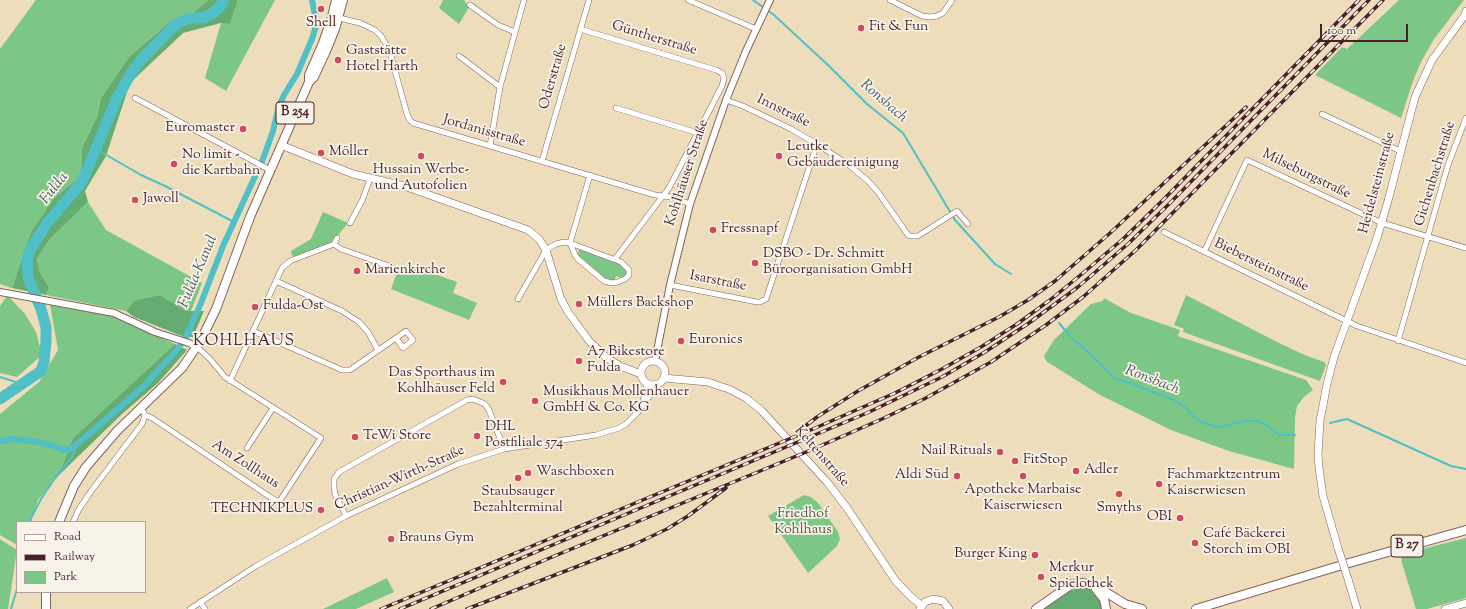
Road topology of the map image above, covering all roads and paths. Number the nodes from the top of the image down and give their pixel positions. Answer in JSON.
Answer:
{"nodes":[{"id":1,"x":336,"y":0,"type":"edge"},
{"id":2,"x":343,"y":0,"type":"edge"},
{"id":3,"x":524,"y":0,"type":"edge"},
{"id":4,"x":589,"y":0,"type":"edge"},
{"id":5,"x":688,"y":0,"type":"edge"},
{"id":6,"x":770,"y":0,"type":"edge"},
{"id":7,"x":890,"y":0,"type":"edge"},
{"id":8,"x":952,"y":0,"type":"edge"},
{"id":9,"x":470,"y":5,"type":"dead end"},
{"id":10,"x":1466,"y":13,"type":"edge"},
{"id":11,"x":335,"y":17,"type":"junction"},
{"id":12,"x":580,"y":29,"type":"junction"},
{"id":13,"x":756,"y":29,"type":"junction"},
{"id":14,"x":515,"y":32,"type":"junction"},
{"id":15,"x":459,"y":56,"type":"dead end"},
{"id":16,"x":500,"y":87,"type":"junction"},
{"id":17,"x":135,"y":98,"type":"dead end"},
{"id":18,"x":726,"y":100,"type":"junction"},
{"id":19,"x":616,"y":108,"type":"dead end"},
{"id":20,"x":1322,"y":114,"type":"dead end"},
{"id":21,"x":1466,"y":118,"type":"edge"},
{"id":22,"x":698,"y":133,"type":"junction"},
{"id":23,"x":817,"y":144,"type":"junction"},
{"id":24,"x":281,"y":145,"type":"junction"},
{"id":25,"x":490,"y":146,"type":"junction"},
{"id":26,"x":1400,"y":151,"type":"junction"},
{"id":27,"x":542,"y":161,"type":"junction"},
{"id":28,"x":267,"y":168,"type":"junction"},
{"id":29,"x":590,"y":175,"type":"junction"},
{"id":30,"x":370,"y":179,"type":"junction"},
{"id":31,"x":662,"y":196,"type":"junction"},
{"id":32,"x":690,"y":204,"type":"junction"},
{"id":33,"x":350,"y":223,"type":"dead end"},
{"id":34,"x":968,"y":224,"type":"dead end"},
{"id":35,"x":1382,"y":224,"type":"junction"},
{"id":36,"x":1164,"y":232,"type":"dead end"},
{"id":37,"x":1429,"y":237,"type":"junction"},
{"id":38,"x":337,"y":238,"type":"dead end"},
{"id":39,"x":570,"y":243,"type":"junction"},
{"id":40,"x":334,"y":244,"type":"junction"},
{"id":41,"x":1466,"y":248,"type":"edge"},
{"id":42,"x":546,"y":250,"type":"junction"},
{"id":43,"x":1204,"y":252,"type":"junction"},
{"id":44,"x":615,"y":259,"type":"junction"},
{"id":45,"x":392,"y":266,"type":"dead end"},
{"id":46,"x":276,"y":280,"type":"junction"},
{"id":47,"x":670,"y":284,"type":"junction"},
{"id":48,"x":0,"y":292,"type":"edge"},
{"id":49,"x":518,"y":299,"type":"dead end"},
{"id":50,"x":1347,"y":321,"type":"junction"},
{"id":51,"x":253,"y":331,"type":"junction"},
{"id":52,"x":396,"y":338,"type":"dead end"},
{"id":53,"x":1398,"y":341,"type":"junction"},
{"id":54,"x":193,"y":345,"type":"junction"},
{"id":55,"x":378,"y":350,"type":"junction"},
{"id":56,"x":655,"y":361,"type":"junction"},
{"id":57,"x":1466,"y":363,"type":"edge"},
{"id":58,"x":641,"y":374,"type":"junction"},
{"id":59,"x":664,"y":378,"type":"junction"},
{"id":60,"x":230,"y":381,"type":"junction"},
{"id":61,"x":648,"y":384,"type":"junction"},
{"id":62,"x":655,"y":385,"type":"junction"},
{"id":63,"x":642,"y":406,"type":"junction"},
{"id":64,"x":273,"y":408,"type":"junction"},
{"id":65,"x":143,"y":411,"type":"junction"},
{"id":66,"x":247,"y":448,"type":"dead end"},
{"id":67,"x":504,"y":448,"type":"junction"},
{"id":68,"x":346,"y":516,"type":"junction"},
{"id":69,"x":59,"y":521,"type":"edge"},
{"id":70,"x":73,"y":521,"type":"edge"},
{"id":71,"x":1466,"y":530,"type":"edge"},
{"id":72,"x":1089,"y":584,"type":"junction"},
{"id":73,"x":46,"y":593,"type":"edge"},
{"id":74,"x":200,"y":602,"type":"junction"},
{"id":75,"x":1466,"y":603,"type":"edge"},
{"id":76,"x":921,"y":607,"type":"edge"},
{"id":77,"x":46,"y":609,"type":"edge"},
{"id":78,"x":190,"y":609,"type":"edge"},
{"id":79,"x":205,"y":609,"type":"edge"},
{"id":80,"x":949,"y":609,"type":"edge"},
{"id":81,"x":1036,"y":609,"type":"edge"},
{"id":82,"x":1106,"y":609,"type":"edge"},
{"id":83,"x":1142,"y":609,"type":"edge"},
{"id":84,"x":1196,"y":609,"type":"edge"},
{"id":85,"x":1357,"y":609,"type":"edge"},
{"id":86,"x":1445,"y":609,"type":"edge"}],
"edges":[{"from":1,"to":11,"type":"main road","number":"B 254"},
{"from":2,"to":11,"type":"main road","number":"B 254"},
{"from":3,"to":14,"type":"street"},
{"from":4,"to":12,"type":"street","name":"Oderstraße"},
{"from":5,"to":13,"type":"street"},
{"from":6,"to":13,"type":"street","name":"Kohlhäuser Straße"},
{"from":7,"to":8,"type":"street"},
{"from":9,"to":14,"type":"street"},
{"from":10,"to":26,"type":"main road","name":"Heidelsteinstraße"},
{"from":11,"to":24,"type":"main road","number":"B 254"},
{"from":11,"to":25,"type":"street","name":"Jordanisstraße"},
{"from":12,"to":22,"type":"street","name":"Güntherstraße"},
{"from":12,"to":27,"type":"street","name":"Oderstraße"},
{"from":13,"to":18,"type":"street","name":"Kohlhäuser Straße"},
{"from":14,"to":16,"type":"street"},
{"from":15,"to":16,"type":"street"},
{"from":16,"to":25,"type":"street"},
{"from":17,"to":28,"type":"street"},
{"from":18,"to":23,"type":"street","name":"Innstraße"},
{"from":18,"to":32,"type":"street","name":"Kohlhäuser Straße"},
{"from":19,"to":22,"type":"street"},
{"from":20,"to":26,"type":"street"},
{"from":21,"to":37,"type":"street","name":"Gichenbachstraße"},
{"from":22,"to":31,"type":"street"},
{"from":23,"to":34,"type":"street","name":"Innstraße"},
{"from":23,"to":47,"type":"street","name":"Isarstraße"},
{"from":24,"to":28,"type":"main road","number":"B 254"},
{"from":24,"to":30,"type":"main road"},
{"from":25,"to":27,"type":"street","name":"Jordanisstraße"},
{"from":26,"to":35,"type":"main road","name":"Heidelsteinstraße"},
{"from":27,"to":29,"type":"street","name":"Jordanisstraße"},
{"from":28,"to":54,"type":"main road","number":"B 254"},
{"from":29,"to":31,"type":"street","name":"Jordanisstraße"},
{"from":29,"to":39,"type":"street"},
{"from":30,"to":33,"type":"street"},
{"from":30,"to":42,"type":"main road"},
{"from":31,"to":32,"type":"street","name":"Jordanisstraße"},
{"from":31,"to":44,"type":"street"},
{"from":32,"to":47,"type":"street","name":"Kohlhäuser Straße"},
{"from":35,"to":37,"type":"street"},
{"from":35,"to":43,"type":"street","name":"Milseburgstraße"},
{"from":35,"to":50,"type":"main road","name":"Heidelsteinstraße"},
{"from":36,"to":43,"type":"street","name":"Biebersteinstraße"},
{"from":37,"to":41,"type":"street"},
{"from":37,"to":53,"type":"street","name":"Gichenbachstraße"},
{"from":38,"to":40,"type":"street"},
{"from":39,"to":42,"type":"street"},
{"from":39,"to":44,"type":"street"},
{"from":39,"to":44,"type":"street"},
{"from":40,"to":45,"type":"street"},
{"from":40,"to":46,"type":"street"},
{"from":42,"to":49,"type":"street"},
{"from":42,"to":58,"type":"main road"},
{"from":43,"to":50,"type":"street","name":"Biebersteinstraße"},
{"from":46,"to":51,"type":"street"},
{"from":46,"to":55,"type":"street"},
{"from":47,"to":56,"type":"street","name":"Kohlhäuser Straße"},
{"from":48,"to":54,"type":"street"},
{"from":50,"to":53,"type":"street","name":"Biebersteinstraße"},
{"from":50,"to":85,"type":"main road","name":"Heidelsteinstraße","bridge":true},
{"from":51,"to":55,"type":"street"},
{"from":51,"to":60,"type":"street"},
{"from":52,"to":55,"type":"street"},
{"from":53,"to":57,"type":"street","name":"Biebersteinstraße"},
{"from":54,"to":60,"type":"street","name":"Am Zollhaus"},
{"from":54,"to":65,"type":"main road","number":"B 254"},
{"from":56,"to":58,"type":"main road"},
{"from":56,"to":59,"type":"main road"},
{"from":58,"to":61,"type":"main road"},
{"from":59,"to":62,"type":"main road"},
{"from":59,"to":76,"type":"main road","name":"Keltenstraße"},
{"from":60,"to":64,"type":"street","name":"Am Zollhaus"},
{"from":61,"to":62,"type":"main road"},
{"from":61,"to":63,"type":"street","name":"Christian-Wirth-Straße"},
{"from":62,"to":63,"type":"street","name":"Christian-Wirth-Straße"},
{"from":63,"to":67,"type":"street","name":"Christian-Wirth-Straße"},
{"from":64,"to":65,"type":"street","name":"Am Zollhaus"},
{"from":64,"to":66,"type":"street"},
{"from":65,"to":69,"type":"main road","number":"B 254"},
{"from":65,"to":70,"type":"street"},
{"from":67,"to":68,"type":"street","name":"Christian-Wirth-Straße"},
{"from":67,"to":68,"type":"street"},
{"from":68,"to":74,"type":"street","name":"Christian-Wirth-Straße"},
{"from":71,"to":84,"type":"main road","number":"B 27"},
{"from":72,"to":81,"type":"main road"},
{"from":72,"to":82,"type":"main road"},
{"from":72,"to":83,"type":"main road"},
{"from":73,"to":77,"type":"main road"},
{"from":74,"to":78,"type":"street","name":"Christian-Wirth-Straße"},
{"from":74,"to":79,"type":"street"},
{"from":75,"to":86,"type":"main road"},
{"from":76,"to":80,"type":"main road","name":"Keltenstraße"}]}
